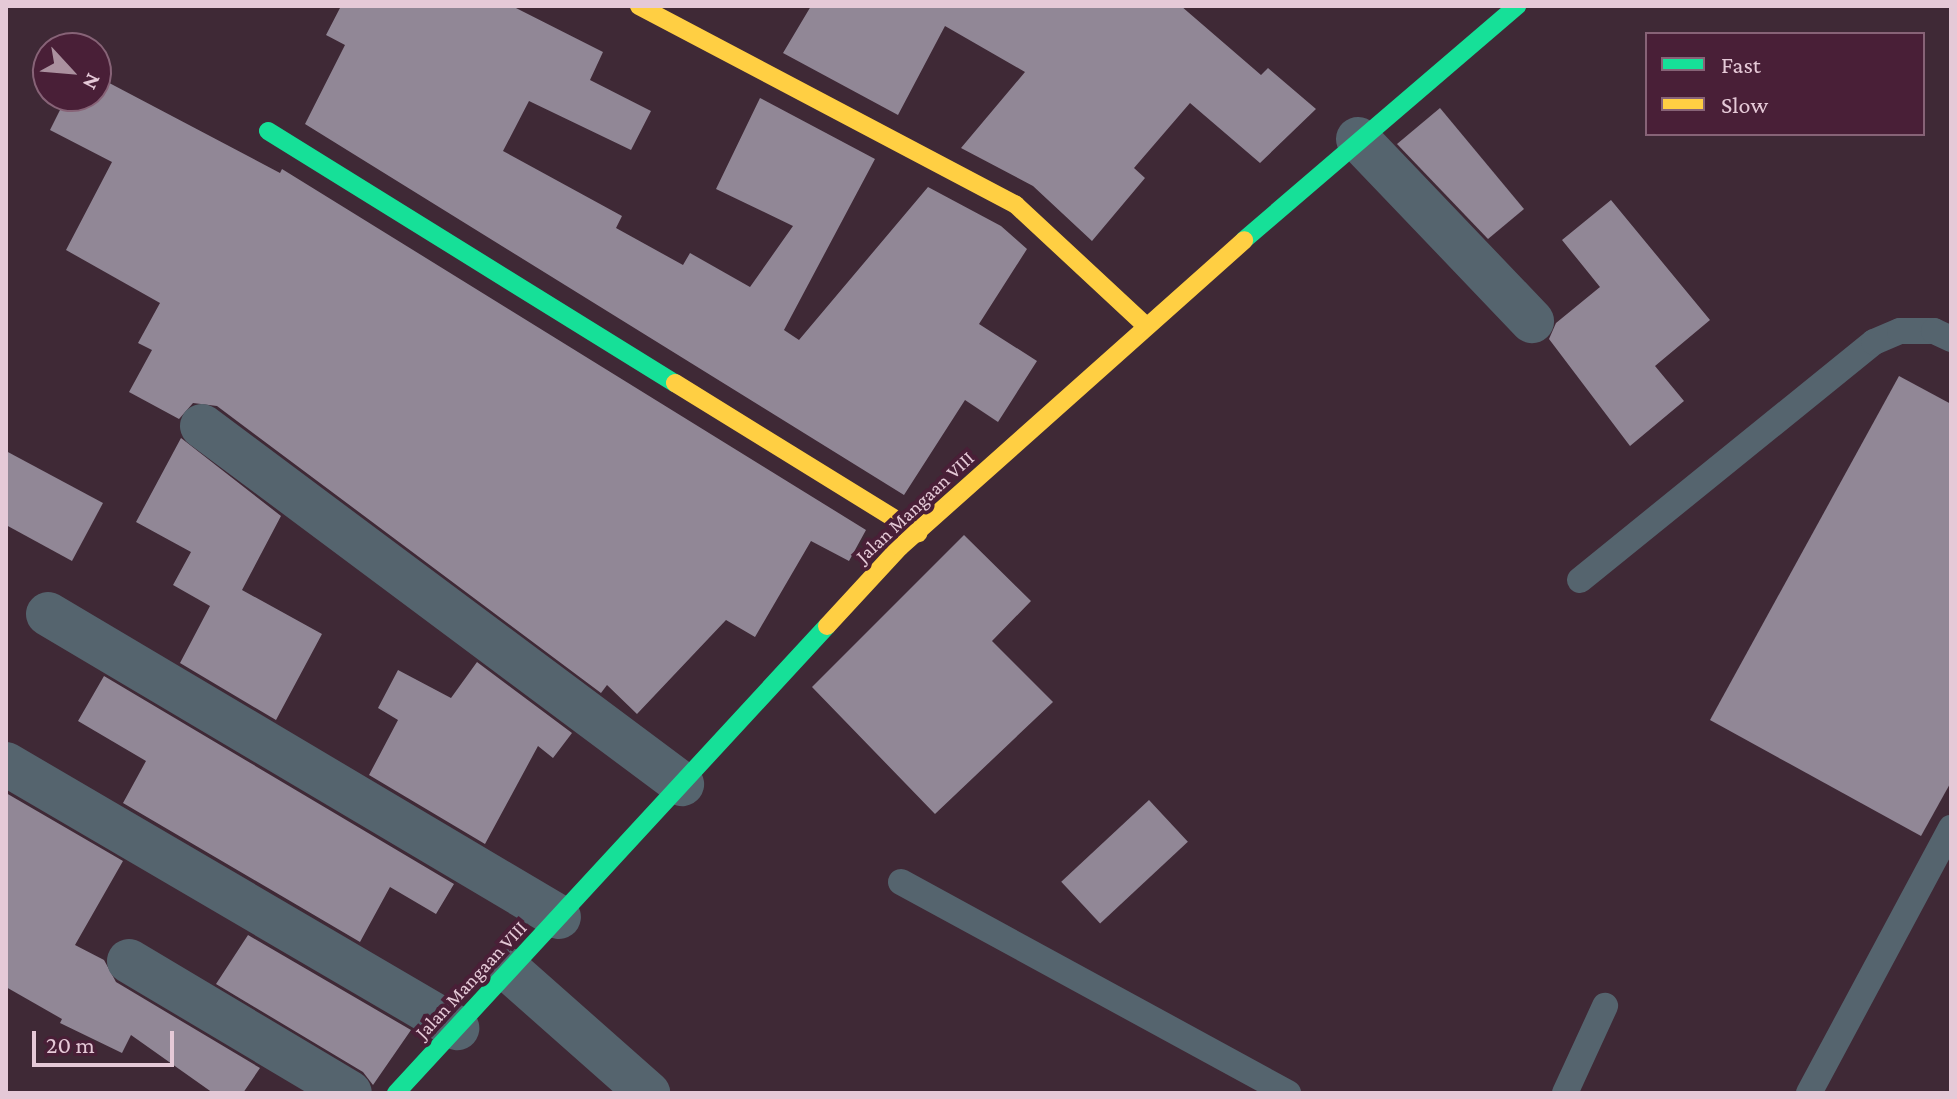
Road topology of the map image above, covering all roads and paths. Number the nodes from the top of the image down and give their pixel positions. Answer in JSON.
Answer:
{"nodes":[{"id":1,"x":639,"y":6,"type":"edge"},
{"id":2,"x":1517,"y":6,"type":"edge"},
{"id":3,"x":268,"y":131,"type":"dead end"},
{"id":4,"x":1358,"y":139,"type":"junction"},
{"id":5,"x":1532,"y":321,"type":"dead end"},
{"id":6,"x":1145,"y":325,"type":"junction"},
{"id":7,"x":1951,"y":339,"type":"edge"},
{"id":8,"x":202,"y":426,"type":"dead end"},
{"id":9,"x":918,"y":533,"type":"junction"},
{"id":10,"x":1580,"y":580,"type":"dead end"},
{"id":11,"x":48,"y":614,"type":"dead end"},
{"id":12,"x":6,"y":764,"type":"edge"},
{"id":13,"x":682,"y":784,"type":"junction"},
{"id":14,"x":1951,"y":828,"type":"edge"},
{"id":15,"x":901,"y":882,"type":"dead end"},
{"id":16,"x":559,"y":917,"type":"junction"},
{"id":17,"x":129,"y":961,"type":"dead end"},
{"id":18,"x":509,"y":970,"type":"junction"},
{"id":19,"x":1605,"y":1006,"type":"dead end"},
{"id":20,"x":457,"y":1028,"type":"junction"},
{"id":21,"x":350,"y":1093,"type":"edge"},
{"id":22,"x":396,"y":1093,"type":"edge"},
{"id":23,"x":648,"y":1093,"type":"edge"},
{"id":24,"x":1288,"y":1093,"type":"edge"},
{"id":25,"x":1565,"y":1093,"type":"edge"},
{"id":26,"x":1809,"y":1093,"type":"edge"}],
"edges":[{"from":1,"to":6,"type":"street"},
{"from":2,"to":4,"type":"street","name":"Jalan Mangaan VIII"},
{"from":3,"to":9,"type":"street"},
{"from":4,"to":5,"type":"street"},
{"from":4,"to":6,"type":"street","name":"Jalan Mangaan VIII"},
{"from":6,"to":9,"type":"street","name":"Jalan Mangaan VIII"},
{"from":7,"to":10,"type":"lane"},
{"from":8,"to":13,"type":"street"},
{"from":9,"to":13,"type":"street","name":"Jalan Mangaan VIII"},
{"from":11,"to":16,"type":"street"},
{"from":12,"to":20,"type":"street"},
{"from":13,"to":16,"type":"street","name":"Jalan Mangaan VIII"},
{"from":14,"to":26,"type":"lane"},
{"from":15,"to":24,"type":"lane"},
{"from":16,"to":18,"type":"street","name":"Jalan Mangaan VIII"},
{"from":17,"to":21,"type":"street"},
{"from":18,"to":20,"type":"street","name":"Jalan Mangaan VIII"},
{"from":18,"to":23,"type":"street"},
{"from":19,"to":25,"type":"lane"},
{"from":20,"to":22,"type":"street","name":"Jalan Mangaan VIII"}]}
